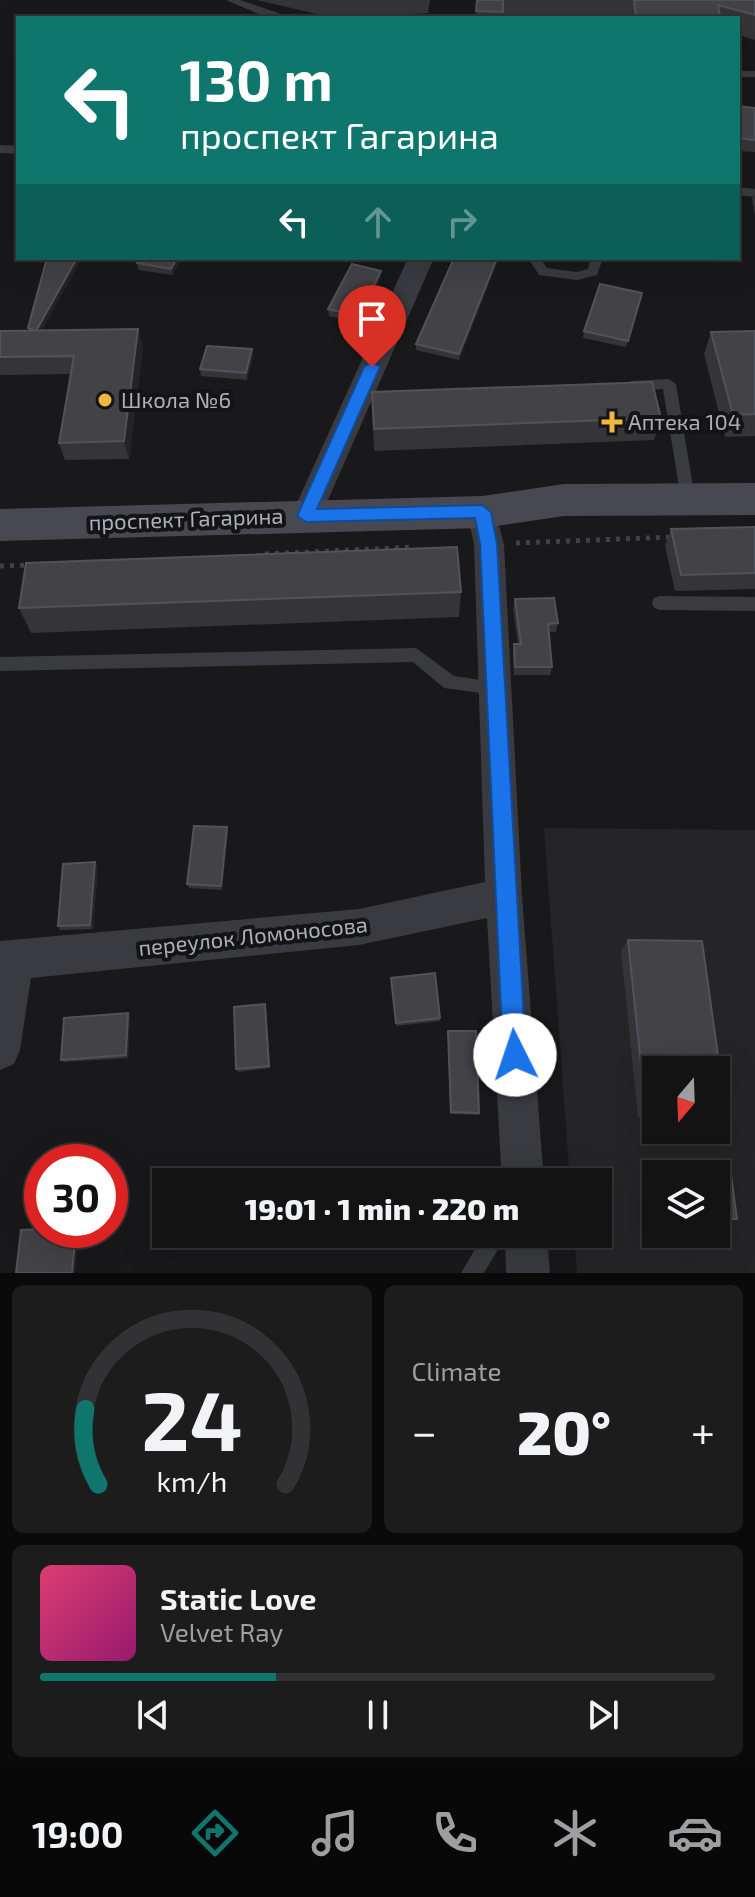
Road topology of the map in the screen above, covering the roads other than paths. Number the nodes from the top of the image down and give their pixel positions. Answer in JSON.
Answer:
{"nodes":[{"id":1,"x":231,"y":0,"type":"edge"},
{"id":2,"x":276,"y":16,"type":"edge"},
{"id":3,"x":420,"y":260,"type":"edge"},
{"id":4,"x":535,"y":260,"type":"edge"},
{"id":5,"x":596,"y":260,"type":"edge"},
{"id":6,"x":622,"y":386,"type":"edge"},
{"id":7,"x":755,"y":499,"type":"edge"},
{"id":8,"x":306,"y":516,"type":"junction"},
{"id":9,"x":682,"y":518,"type":"junction"},
{"id":10,"x":486,"y":528,"type":"junction"},
{"id":11,"x":2,"y":531,"type":"edge"},
{"id":12,"x":660,"y":603,"type":"dead end"},
{"id":13,"x":755,"y":604,"type":"edge"},
{"id":14,"x":0,"y":664,"type":"edge"},
{"id":15,"x":495,"y":688,"type":"junction"},
{"id":16,"x":504,"y":896,"type":"junction"},
{"id":17,"x":8,"y":960,"type":"edge"},
{"id":18,"x":0,"y":1050,"type":"edge"},
{"id":19,"x":522,"y":1168,"type":"edge"},
{"id":20,"x":487,"y":1248,"type":"edge"},
{"id":21,"x":527,"y":1248,"type":"edge"},
{"id":22,"x":472,"y":1273,"type":"edge"},
{"id":23,"x":528,"y":1273,"type":"edge"}],
"edges":[{"from":1,"to":2,"type":"lane"},
{"from":3,"to":8,"type":"street"},
{"from":4,"to":5,"type":"lane"},
{"from":6,"to":9,"type":"lane"},
{"from":7,"to":9,"type":"main road","name":"проспект Гагарина"},
{"from":8,"to":10,"type":"main road","name":"проспект Гагарина"},
{"from":8,"to":11,"type":"main road","name":"проспект Гагарина"},
{"from":9,"to":10,"type":"main road","name":"проспект Гагарина"},
{"from":10,"to":15,"type":"street"},
{"from":12,"to":13,"type":"lane"},
{"from":14,"to":15,"type":"lane"},
{"from":15,"to":16,"type":"street"},
{"from":16,"to":17,"type":"street","name":"переулок Ломоносова"},
{"from":16,"to":19,"type":"street"},
{"from":17,"to":18,"type":"street"},
{"from":20,"to":22,"type":"lane"},
{"from":21,"to":23,"type":"street"}]}
